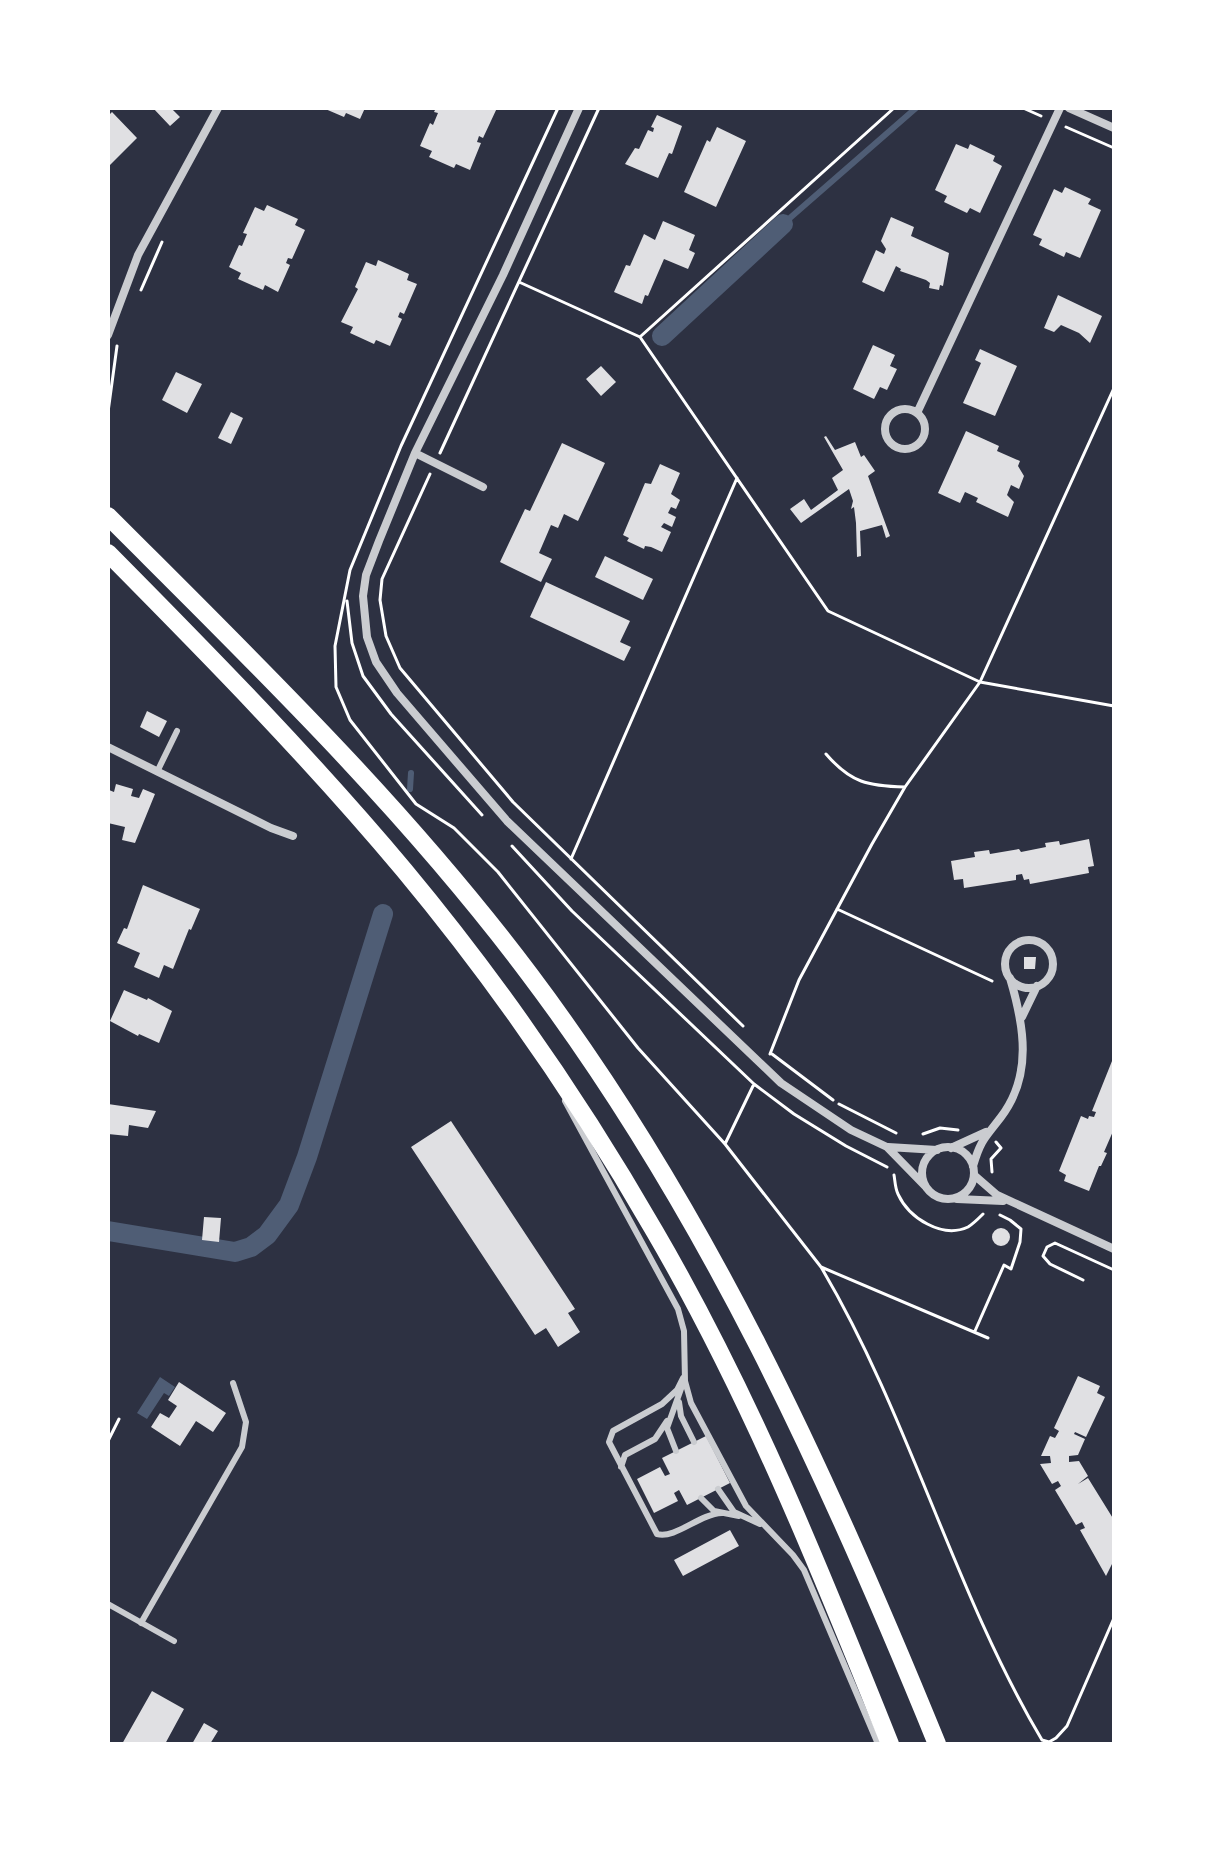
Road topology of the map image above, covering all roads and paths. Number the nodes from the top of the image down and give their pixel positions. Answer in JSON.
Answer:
{"nodes":[{"id":1,"x":218,"y":108,"type":"edge"},
{"id":2,"x":558,"y":108,"type":"edge"},
{"id":3,"x":579,"y":108,"type":"edge"},
{"id":4,"x":599,"y":108,"type":"edge"},
{"id":5,"x":894,"y":108,"type":"edge"},
{"id":6,"x":1023,"y":108,"type":"edge"},
{"id":7,"x":1060,"y":108,"type":"edge"},
{"id":8,"x":1069,"y":108,"type":"edge"},
{"id":9,"x":1054,"y":122,"type":"junction"},
{"id":10,"x":1114,"y":128,"type":"edge"},
{"id":11,"x":1114,"y":148,"type":"edge"},
{"id":12,"x":519,"y":282,"type":"junction"},
{"id":13,"x":108,"y":335,"type":"edge"},
{"id":14,"x":640,"y":337,"type":"junction"},
{"id":15,"x":118,"y":339,"type":"dead end"},
{"id":16,"x":1114,"y":388,"type":"edge"},
{"id":17,"x":108,"y":412,"type":"edge"},
{"id":18,"x":917,"y":413,"type":"junction"},
{"id":19,"x":415,"y":453,"type":"junction"},
{"id":20,"x":435,"y":463,"type":"junction"},
{"id":21,"x":737,"y":478,"type":"junction"},
{"id":22,"x":483,"y":487,"type":"dead end"},
{"id":23,"x":108,"y":516,"type":"edge"},
{"id":24,"x":108,"y":553,"type":"edge"},
{"id":25,"x":980,"y":682,"type":"junction"},
{"id":26,"x":1114,"y":706,"type":"edge"},
{"id":27,"x":177,"y":731,"type":"dead end"},
{"id":28,"x":108,"y":747,"type":"edge"},
{"id":29,"x":826,"y":754,"type":"dead end"},
{"id":30,"x":157,"y":772,"type":"junction"},
{"id":31,"x":905,"y":787,"type":"junction"},
{"id":32,"x":293,"y":836,"type":"dead end"},
{"id":33,"x":571,"y":859,"type":"junction"},
{"id":34,"x":837,"y":909,"type":"junction"},
{"id":35,"x":1010,"y":978,"type":"junction"},
{"id":36,"x":992,"y":981,"type":"dead end"},
{"id":37,"x":1037,"y":986,"type":"junction"},
{"id":38,"x":1022,"y":1018,"type":"junction"},
{"id":39,"x":749,"y":1031,"type":"dead end"},
{"id":40,"x":529,"y":1034,"type":"junction"},
{"id":41,"x":770,"y":1053,"type":"junction"},
{"id":42,"x":763,"y":1067,"type":"junction"},
{"id":43,"x":754,"y":1084,"type":"junction"},
{"id":44,"x":962,"y":1131,"type":"dead end"},
{"id":45,"x":987,"y":1132,"type":"junction"},
{"id":46,"x":904,"y":1136,"type":"dead end"},
{"id":47,"x":915,"y":1136,"type":"dead end"},
{"id":48,"x":725,"y":1144,"type":"junction"},
{"id":49,"x":887,"y":1147,"type":"junction"},
{"id":50,"x":951,"y":1148,"type":"junction"},
{"id":51,"x":937,"y":1150,"type":"junction"},
{"id":52,"x":973,"y":1170,"type":"junction"},
{"id":53,"x":995,"y":1179,"type":"dead end"},
{"id":54,"x":926,"y":1187,"type":"junction"},
{"id":55,"x":954,"y":1199,"type":"junction"},
{"id":56,"x":1008,"y":1201,"type":"junction"},
{"id":57,"x":988,"y":1209,"type":"dead end"},
{"id":58,"x":999,"y":1215,"type":"dead end"},
{"id":59,"x":1114,"y":1249,"type":"edge"},
{"id":60,"x":821,"y":1267,"type":"junction"},
{"id":61,"x":1114,"y":1270,"type":"edge"},
{"id":62,"x":1083,"y":1280,"type":"dead end"},
{"id":63,"x":975,"y":1331,"type":"junction"},
{"id":64,"x":988,"y":1338,"type":"dead end"},
{"id":65,"x":684,"y":1370,"type":"junction"},
{"id":66,"x":233,"y":1383,"type":"dead end"},
{"id":67,"x":680,"y":1394,"type":"junction"},
{"id":68,"x":671,"y":1414,"type":"junction"},
{"id":69,"x":119,"y":1419,"type":"dead end"},
{"id":70,"x":108,"y":1441,"type":"edge"},
{"id":71,"x":694,"y":1442,"type":"dead end"},
{"id":72,"x":676,"y":1451,"type":"dead end"},
{"id":73,"x":622,"y":1470,"type":"junction"},
{"id":74,"x":718,"y":1489,"type":"dead end"},
{"id":75,"x":701,"y":1498,"type":"dead end"},
{"id":76,"x":722,"y":1513,"type":"junction"},
{"id":77,"x":744,"y":1517,"type":"junction"},
{"id":78,"x":771,"y":1532,"type":"junction"},
{"id":79,"x":108,"y":1604,"type":"edge"},
{"id":80,"x":1114,"y":1618,"type":"edge"},
{"id":81,"x":141,"y":1623,"type":"junction"},
{"id":82,"x":174,"y":1641,"type":"dead end"},
{"id":83,"x":878,"y":1744,"type":"edge"},
{"id":84,"x":890,"y":1744,"type":"edge"},
{"id":85,"x":937,"y":1744,"type":"edge"}],
"edges":[{"from":1,"to":13,"type":"street"},
{"from":2,"to":48,"type":"path"},
{"from":3,"to":19,"type":"street"},
{"from":4,"to":12,"type":"path"},
{"from":5,"to":14,"type":"path"},
{"from":6,"to":9,"type":"path"},
{"from":7,"to":9,"type":"street"},
{"from":8,"to":10,"type":"street"},
{"from":9,"to":11,"type":"path"},
{"from":9,"to":18,"type":"street"},
{"from":12,"to":14,"type":"path"},
{"from":12,"to":20,"type":"path"},
{"from":14,"to":21,"type":"path"},
{"from":15,"to":17,"type":"path"},
{"from":16,"to":25,"type":"path"},
{"from":18,"to":18,"type":"street"},
{"from":19,"to":20,"type":"street"},
{"from":19,"to":42,"type":"street"},
{"from":20,"to":22,"type":"street"},
{"from":20,"to":33,"type":"path"},
{"from":21,"to":25,"type":"path"},
{"from":21,"to":33,"type":"path"},
{"from":23,"to":85,"type":"highway"},
{"from":24,"to":40,"type":"highway"},
{"from":25,"to":26,"type":"path"},
{"from":25,"to":31,"type":"path"},
{"from":27,"to":30,"type":"lane"},
{"from":28,"to":30,"type":"street"},
{"from":29,"to":31,"type":"path"},
{"from":30,"to":32,"type":"street"},
{"from":31,"to":34,"type":"path"},
{"from":33,"to":39,"type":"path"},
{"from":34,"to":36,"type":"path"},
{"from":34,"to":41,"type":"path"},
{"from":35,"to":37,"type":"street"},
{"from":35,"to":37,"type":"street"},
{"from":35,"to":38,"type":"street"},
{"from":37,"to":38,"type":"street"},
{"from":38,"to":45,"type":"street"},
{"from":40,"to":65,"type":"lane"},
{"from":40,"to":84,"type":"highway"},
{"from":41,"to":42,"type":"path"},
{"from":41,"to":46,"type":"path"},
{"from":42,"to":43,"type":"path"},
{"from":42,"to":49,"type":"street"},
{"from":43,"to":48,"type":"path"},
{"from":43,"to":57,"type":"path"},
{"from":44,"to":47,"type":"path"},
{"from":45,"to":50,"type":"street"},
{"from":45,"to":52,"type":"street"},
{"from":45,"to":53,"type":"path"},
{"from":48,"to":60,"type":"path"},
{"from":49,"to":51,"type":"street"},
{"from":49,"to":54,"type":"street"},
{"from":50,"to":51,"type":"street"},
{"from":50,"to":52,"type":"street"},
{"from":51,"to":54,"type":"street"},
{"from":52,"to":55,"type":"street"},
{"from":52,"to":56,"type":"street"},
{"from":54,"to":55,"type":"street"},
{"from":55,"to":56,"type":"street"},
{"from":56,"to":59,"type":"street"},
{"from":58,"to":63,"type":"path"},
{"from":60,"to":63,"type":"path"},
{"from":60,"to":80,"type":"path"},
{"from":61,"to":62,"type":"path"},
{"from":63,"to":64,"type":"path"},
{"from":65,"to":67,"type":"lane"},
{"from":65,"to":73,"type":"lane"},
{"from":65,"to":78,"type":"lane"},
{"from":66,"to":81,"type":"lane"},
{"from":67,"to":68,"type":"lane"},
{"from":67,"to":71,"type":"lane"},
{"from":68,"to":72,"type":"lane"},
{"from":68,"to":73,"type":"lane"},
{"from":69,"to":70,"type":"path"},
{"from":73,"to":76,"type":"lane"},
{"from":74,"to":77,"type":"lane"},
{"from":75,"to":76,"type":"lane"},
{"from":76,"to":77,"type":"lane"},
{"from":77,"to":78,"type":"lane"},
{"from":78,"to":83,"type":"lane"},
{"from":79,"to":81,"type":"lane"},
{"from":81,"to":82,"type":"lane"}]}
